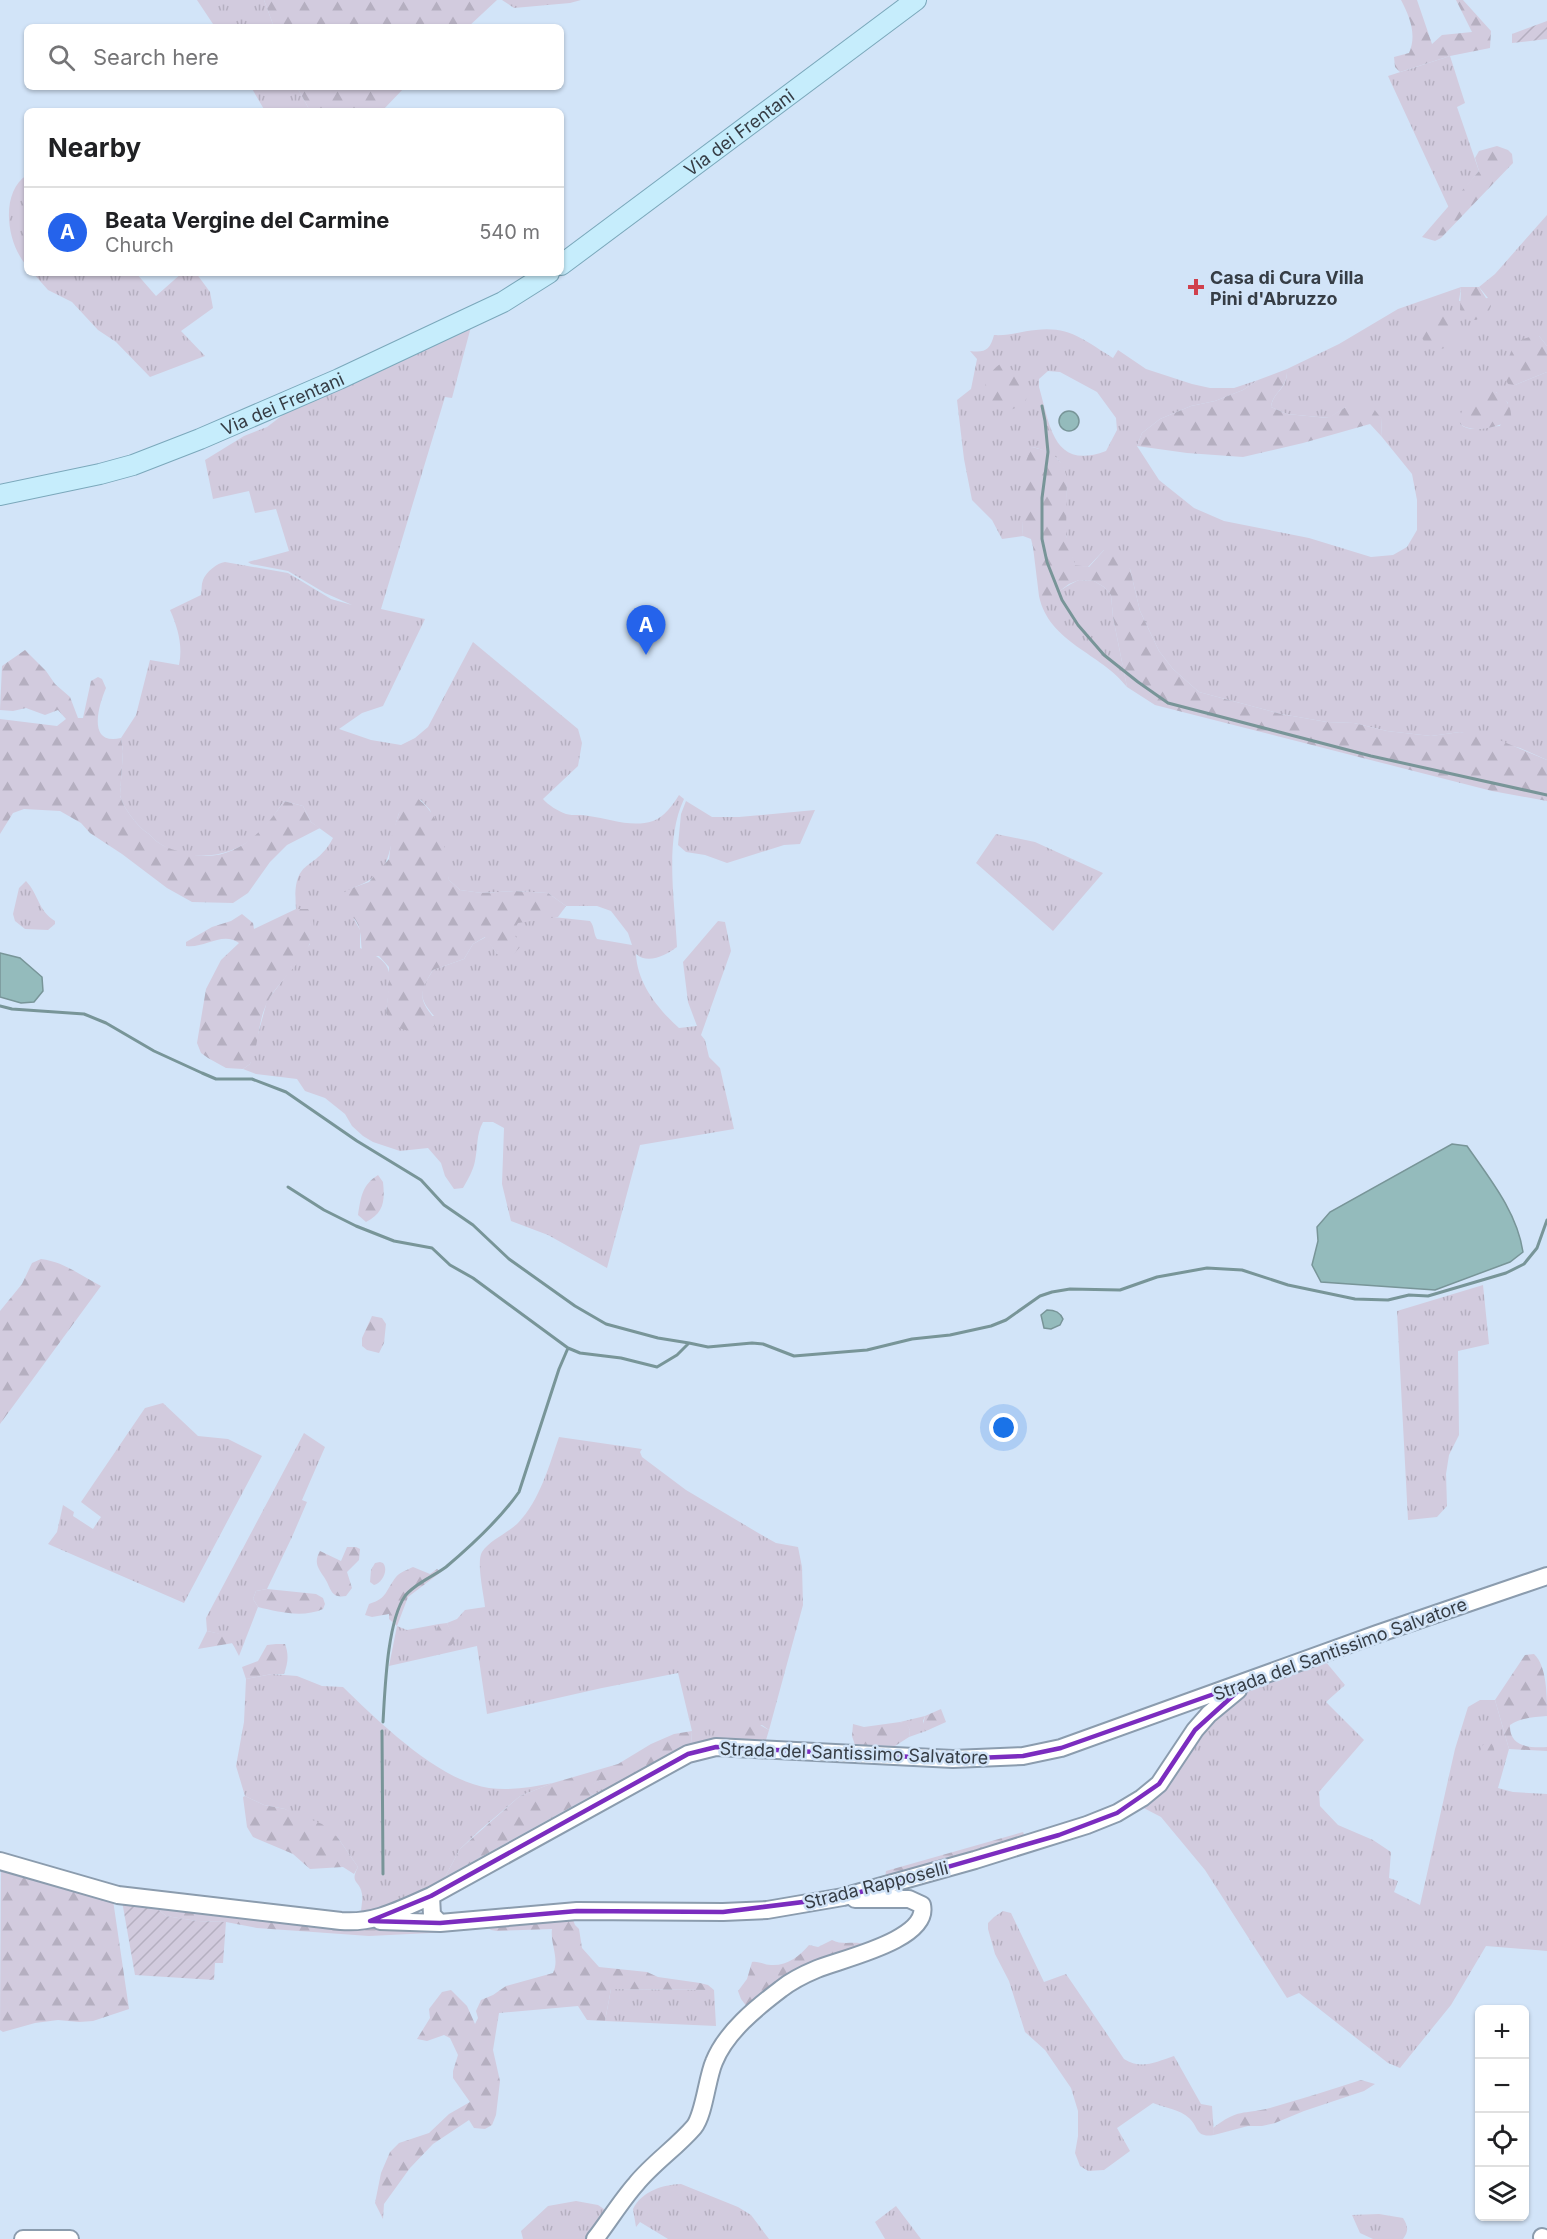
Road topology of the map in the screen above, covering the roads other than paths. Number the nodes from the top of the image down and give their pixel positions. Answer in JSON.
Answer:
{"nodes":[{"id":1,"x":916,"y":0,"type":"edge"},
{"id":2,"x":564,"y":263,"type":"edge"},
{"id":3,"x":544,"y":276,"type":"edge"},
{"id":4,"x":0,"y":495,"type":"edge"},
{"id":5,"x":1547,"y":1576,"type":"edge"},
{"id":6,"x":1248,"y":1682,"type":"junction"},
{"id":7,"x":1182,"y":1705,"type":"junction"},
{"id":8,"x":1190,"y":1738,"type":"junction"},
{"id":9,"x":0,"y":1861,"type":"edge"},
{"id":10,"x":431,"y":1896,"type":"junction"},
{"id":11,"x":843,"y":1897,"type":"junction"},
{"id":12,"x":370,"y":1921,"type":"junction"},
{"id":13,"x":440,"y":1923,"type":"junction"},
{"id":14,"x":23,"y":2239,"type":"edge"},
{"id":15,"x":70,"y":2239,"type":"edge"},
{"id":16,"x":595,"y":2239,"type":"edge"}],
"edges":[{"from":1,"to":2,"type":"main road","name":"Via dei Frentani"},
{"from":3,"to":4,"type":"main road","name":"Via dei Frentani"},
{"from":5,"to":6,"type":"street","name":"Strada del Santissimo Salvatore"},
{"from":6,"to":7,"type":"street","name":"Strada del Santissimo Salvatore"},
{"from":6,"to":8,"type":"street","name":"Strada Rapposelli"},
{"from":7,"to":8,"type":"street"},
{"from":7,"to":10,"type":"street","name":"Strada del Santissimo Salvatore"},
{"from":8,"to":11,"type":"street","name":"Strada Rapposelli"},
{"from":9,"to":12,"type":"street","name":"Strada del Santissimo Salvatore"},
{"from":10,"to":12,"type":"street","name":"Strada del Santissimo Salvatore"},
{"from":10,"to":13,"type":"street"},
{"from":11,"to":13,"type":"street","name":"Strada Rapposelli"},
{"from":11,"to":16,"type":"street"},
{"from":12,"to":13,"type":"street","name":"Strada Rapposelli"},
{"from":14,"to":15,"type":"street"}]}
